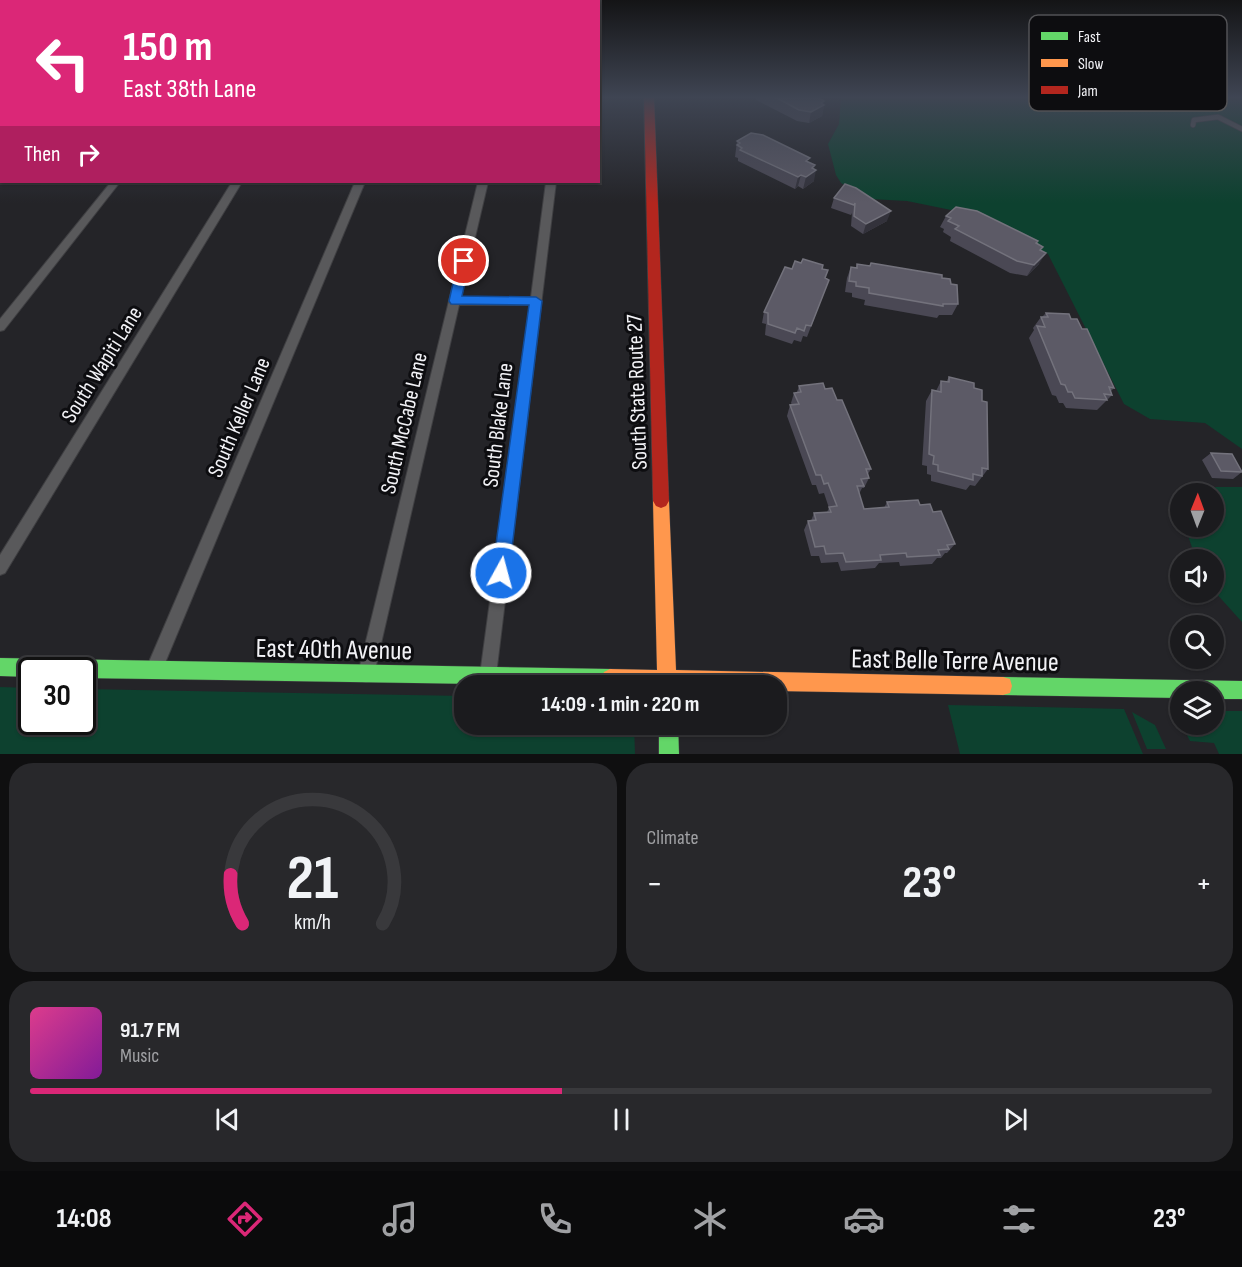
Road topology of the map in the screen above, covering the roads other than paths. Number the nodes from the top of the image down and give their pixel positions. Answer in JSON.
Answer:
{"nodes":[{"id":1,"x":650,"y":132,"type":"edge"},
{"id":2,"x":115,"y":183,"type":"edge"},
{"id":3,"x":236,"y":183,"type":"edge"},
{"id":4,"x":360,"y":183,"type":"edge"},
{"id":5,"x":483,"y":183,"type":"edge"},
{"id":6,"x":551,"y":183,"type":"edge"},
{"id":7,"x":455,"y":301,"type":"junction"},
{"id":8,"x":536,"y":301,"type":"junction"},
{"id":9,"x":0,"y":327,"type":"edge"},
{"id":10,"x":0,"y":568,"type":"edge"},
{"id":11,"x":0,"y":667,"type":"edge"},
{"id":12,"x":154,"y":669,"type":"junction"},
{"id":13,"x":366,"y":674,"type":"junction"},
{"id":14,"x":488,"y":675,"type":"joint"},
{"id":15,"x":667,"y":675,"type":"edge"},
{"id":16,"x":787,"y":684,"type":"edge"},
{"id":17,"x":1242,"y":690,"type":"edge"},
{"id":18,"x":668,"y":735,"type":"edge"},
{"id":19,"x":669,"y":754,"type":"edge"}],
"edges":[{"from":1,"to":15,"type":"street","name":"South State Route 27"},
{"from":2,"to":9,"type":"street"},
{"from":3,"to":10,"type":"street","name":"South Wapiti Lane"},
{"from":4,"to":12,"type":"street","name":"South Keller Lane"},
{"from":5,"to":7,"type":"street","name":"South McCabe Lane"},
{"from":6,"to":8,"type":"street","name":"South Blake Lane"},
{"from":7,"to":8,"type":"street"},
{"from":7,"to":13,"type":"street","name":"South McCabe Lane"},
{"from":8,"to":14,"type":"street","name":"South Blake Lane"},
{"from":11,"to":12,"type":"street","name":"East 40th Avenue"},
{"from":12,"to":13,"type":"street","name":"East 40th Avenue"},
{"from":13,"to":14,"type":"street","name":"East 40th Avenue"},
{"from":16,"to":17,"type":"street","name":"East Belle Terre Avenue"},
{"from":18,"to":19,"type":"street"}]}
